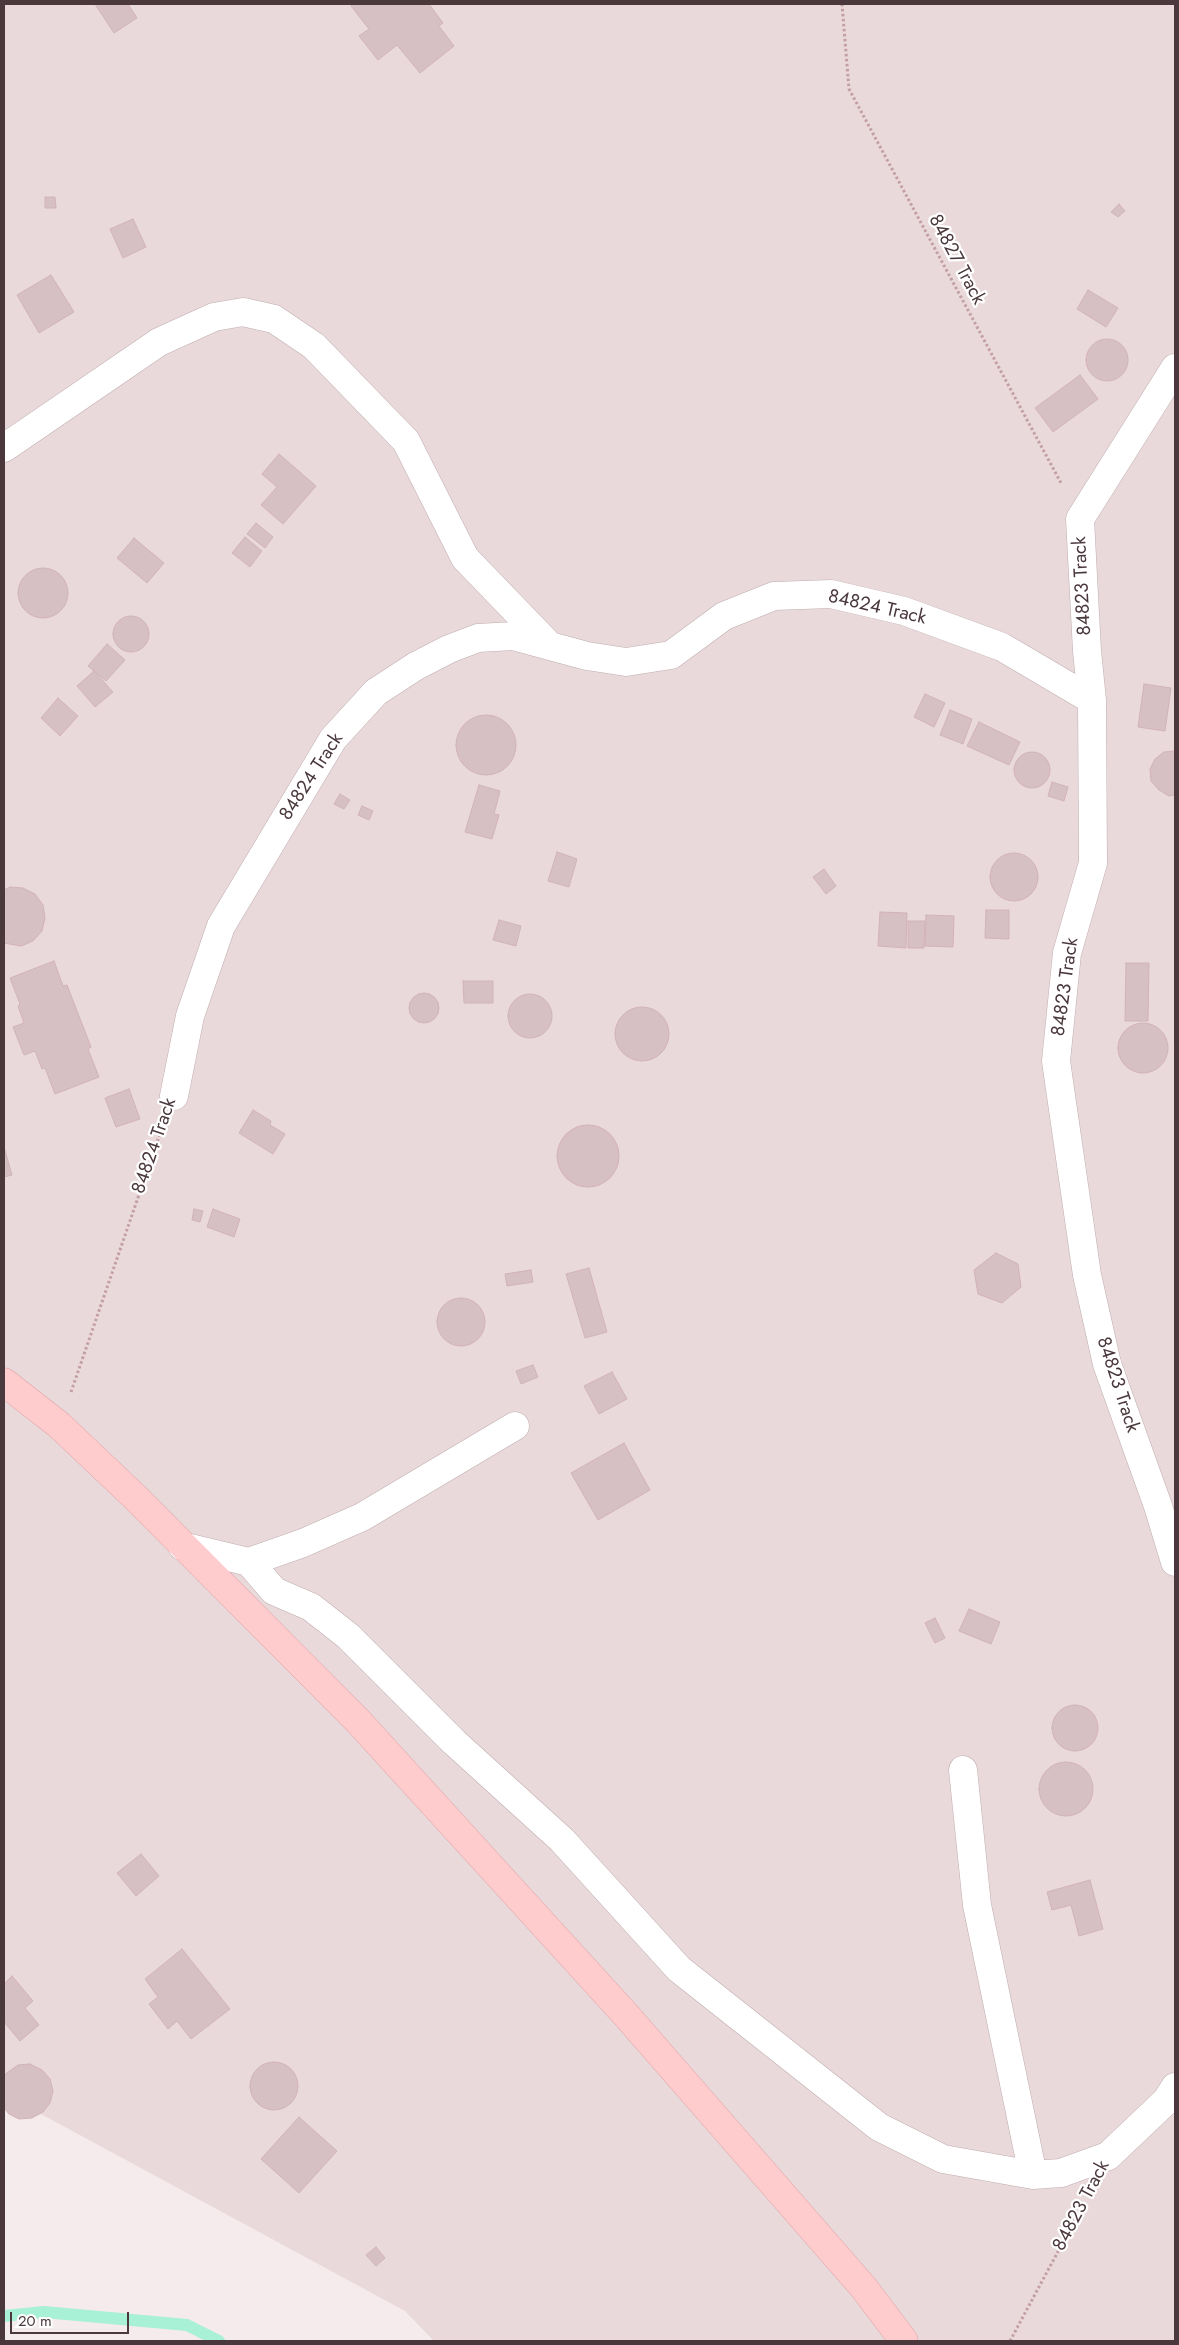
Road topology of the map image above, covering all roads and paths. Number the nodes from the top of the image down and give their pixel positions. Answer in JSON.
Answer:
{"nodes":[{"id":1,"x":842,"y":4,"type":"edge"},
{"id":2,"x":1172,"y":376,"type":"edge"},
{"id":3,"x":4,"y":448,"type":"edge"},
{"id":4,"x":1080,"y":519,"type":"junction"},
{"id":5,"x":548,"y":644,"type":"junction"},
{"id":6,"x":1092,"y":700,"type":"junction"},
{"id":7,"x":174,"y":1096,"type":"joint"},
{"id":8,"x":4,"y":1382,"type":"edge"},
{"id":9,"x":59,"y":1425,"type":"junction"},
{"id":10,"x":515,"y":1426,"type":"dead end"},
{"id":11,"x":182,"y":1546,"type":"junction"},
{"id":12,"x":248,"y":1562,"type":"junction"},
{"id":13,"x":1175,"y":1562,"type":"edge"},
{"id":14,"x":963,"y":1770,"type":"dead end"},
{"id":15,"x":1175,"y":2087,"type":"edge"},
{"id":16,"x":1108,"y":2156,"type":"junction"},
{"id":17,"x":1033,"y":2175,"type":"junction"},
{"id":18,"x":904,"y":2341,"type":"edge"},
{"id":19,"x":1010,"y":2341,"type":"edge"}],
"edges":[{"from":1,"to":4,"type":"path","name":"84827 Track"},
{"from":2,"to":4,"type":"street","name":"84823 Track"},
{"from":3,"to":5,"type":"street"},
{"from":4,"to":6,"type":"street","name":"84823 Track"},
{"from":5,"to":6,"type":"street","name":"84824 Track"},
{"from":5,"to":7,"type":"street","name":"84824 Track"},
{"from":6,"to":13,"type":"street","name":"84823 Track"},
{"from":7,"to":9,"type":"path","name":"84824 Track"},
{"from":8,"to":9,"type":"street"},
{"from":9,"to":11,"type":"street"},
{"from":10,"to":12,"type":"street"},
{"from":11,"to":12,"type":"street"},
{"from":11,"to":18,"type":"street"},
{"from":12,"to":17,"type":"street"},
{"from":14,"to":17,"type":"street"},
{"from":15,"to":16,"type":"street","name":"84823 Track"},
{"from":16,"to":17,"type":"street"},
{"from":16,"to":19,"type":"path","name":"84823 Track"}]}
